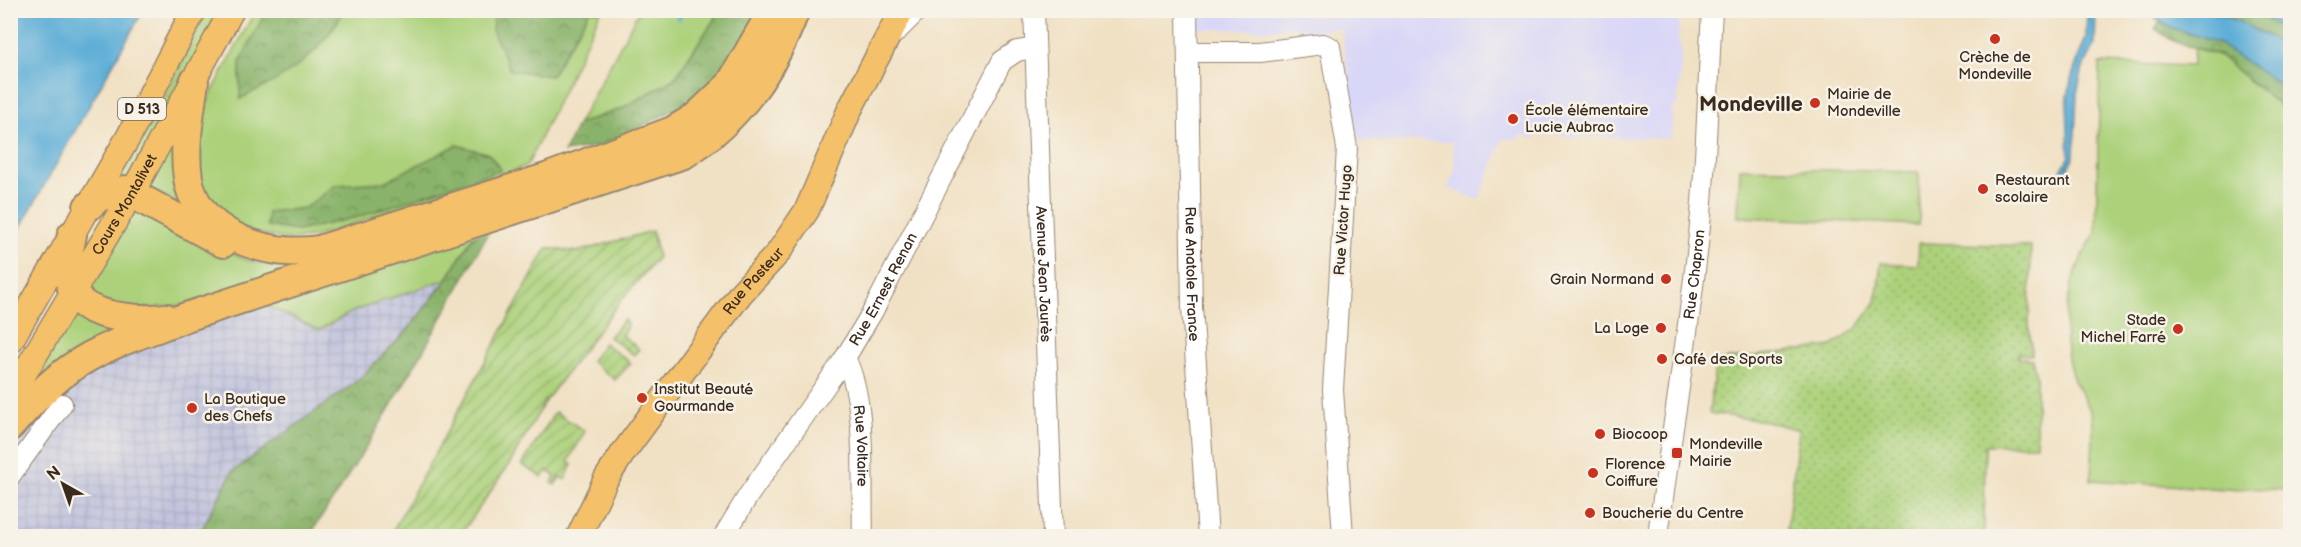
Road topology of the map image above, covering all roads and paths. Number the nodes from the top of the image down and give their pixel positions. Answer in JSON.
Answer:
{"nodes":[{"id":1,"x":194,"y":10,"type":"edge"},
{"id":2,"x":232,"y":10,"type":"edge"},
{"id":3,"x":773,"y":10,"type":"edge"},
{"id":4,"x":795,"y":10,"type":"edge"},
{"id":5,"x":902,"y":10,"type":"edge"},
{"id":6,"x":918,"y":10,"type":"edge"},
{"id":7,"x":1034,"y":10,"type":"edge"},
{"id":8,"x":1188,"y":10,"type":"edge"},
{"id":9,"x":1712,"y":10,"type":"edge"},
{"id":10,"x":885,"y":44,"type":"junction"},
{"id":11,"x":1035,"y":48,"type":"junction"},
{"id":12,"x":1189,"y":52,"type":"junction"},
{"id":13,"x":194,"y":82,"type":"junction"},
{"id":14,"x":132,"y":193,"type":"junction"},
{"id":15,"x":88,"y":207,"type":"junction"},
{"id":16,"x":72,"y":235,"type":"junction"},
{"id":17,"x":296,"y":254,"type":"junction"},
{"id":18,"x":73,"y":290,"type":"junction"},
{"id":19,"x":186,"y":316,"type":"junction"},
{"id":20,"x":10,"y":342,"type":"edge"},
{"id":21,"x":845,"y":358,"type":"junction"},
{"id":22,"x":10,"y":397,"type":"edge"},
{"id":23,"x":62,"y":404,"type":"dead end"},
{"id":24,"x":10,"y":426,"type":"edge"},
{"id":25,"x":10,"y":476,"type":"edge"},
{"id":26,"x":579,"y":537,"type":"edge"},
{"id":27,"x":724,"y":537,"type":"edge"},
{"id":28,"x":863,"y":537,"type":"edge"},
{"id":29,"x":1053,"y":537,"type":"edge"},
{"id":30,"x":1208,"y":537,"type":"edge"},
{"id":31,"x":1343,"y":537,"type":"edge"},
{"id":32,"x":1658,"y":537,"type":"edge"}],
"edges":[{"from":1,"to":15,"type":"main road","name":"Cours Montalivet","number":"D 513"},
{"from":2,"to":13,"type":"main road","name":"Cours Montalivet","number":"D 513"},
{"from":3,"to":17,"type":"highway"},
{"from":4,"to":19,"type":"highway"},
{"from":5,"to":10,"type":"main road","name":"Rue Pasteur"},
{"from":6,"to":10,"type":"street"},
{"from":7,"to":11,"type":"street","name":"Avenue Jean Jaurès"},
{"from":8,"to":12,"type":"street","name":"Rue Anatole France"},
{"from":9,"to":32,"type":"street","name":"Rue Chapron"},
{"from":10,"to":26,"type":"main road","name":"Rue Pasteur"},
{"from":11,"to":21,"type":"street","name":"Rue Ernest Renan"},
{"from":11,"to":29,"type":"street","name":"Avenue Jean Jaurès"},
{"from":12,"to":30,"type":"street","name":"Rue Anatole France"},
{"from":12,"to":31,"type":"street","name":"Rue Victor Hugo"},
{"from":13,"to":14,"type":"main road","name":"Cours Montalivet","number":"D 513"},
{"from":13,"to":17,"type":"highway"},
{"from":14,"to":15,"type":"highway"},
{"from":14,"to":17,"type":"highway"},
{"from":14,"to":18,"type":"main road","name":"Cours Montalivet","number":"D 513"},
{"from":15,"to":16,"type":"main road","name":"Cours Montalivet","number":"D 513"},
{"from":16,"to":18,"type":"highway"},
{"from":16,"to":20,"type":"main road","name":"Cours Montalivet","number":"D 513"},
{"from":18,"to":19,"type":"highway"},
{"from":18,"to":22,"type":"main road","name":"Cours Montalivet","number":"D 513"},
{"from":19,"to":24,"type":"highway"},
{"from":21,"to":27,"type":"street","name":"Rue Ernest Renan"},
{"from":21,"to":28,"type":"street","name":"Rue Voltaire"},
{"from":23,"to":25,"type":"street"}]}
